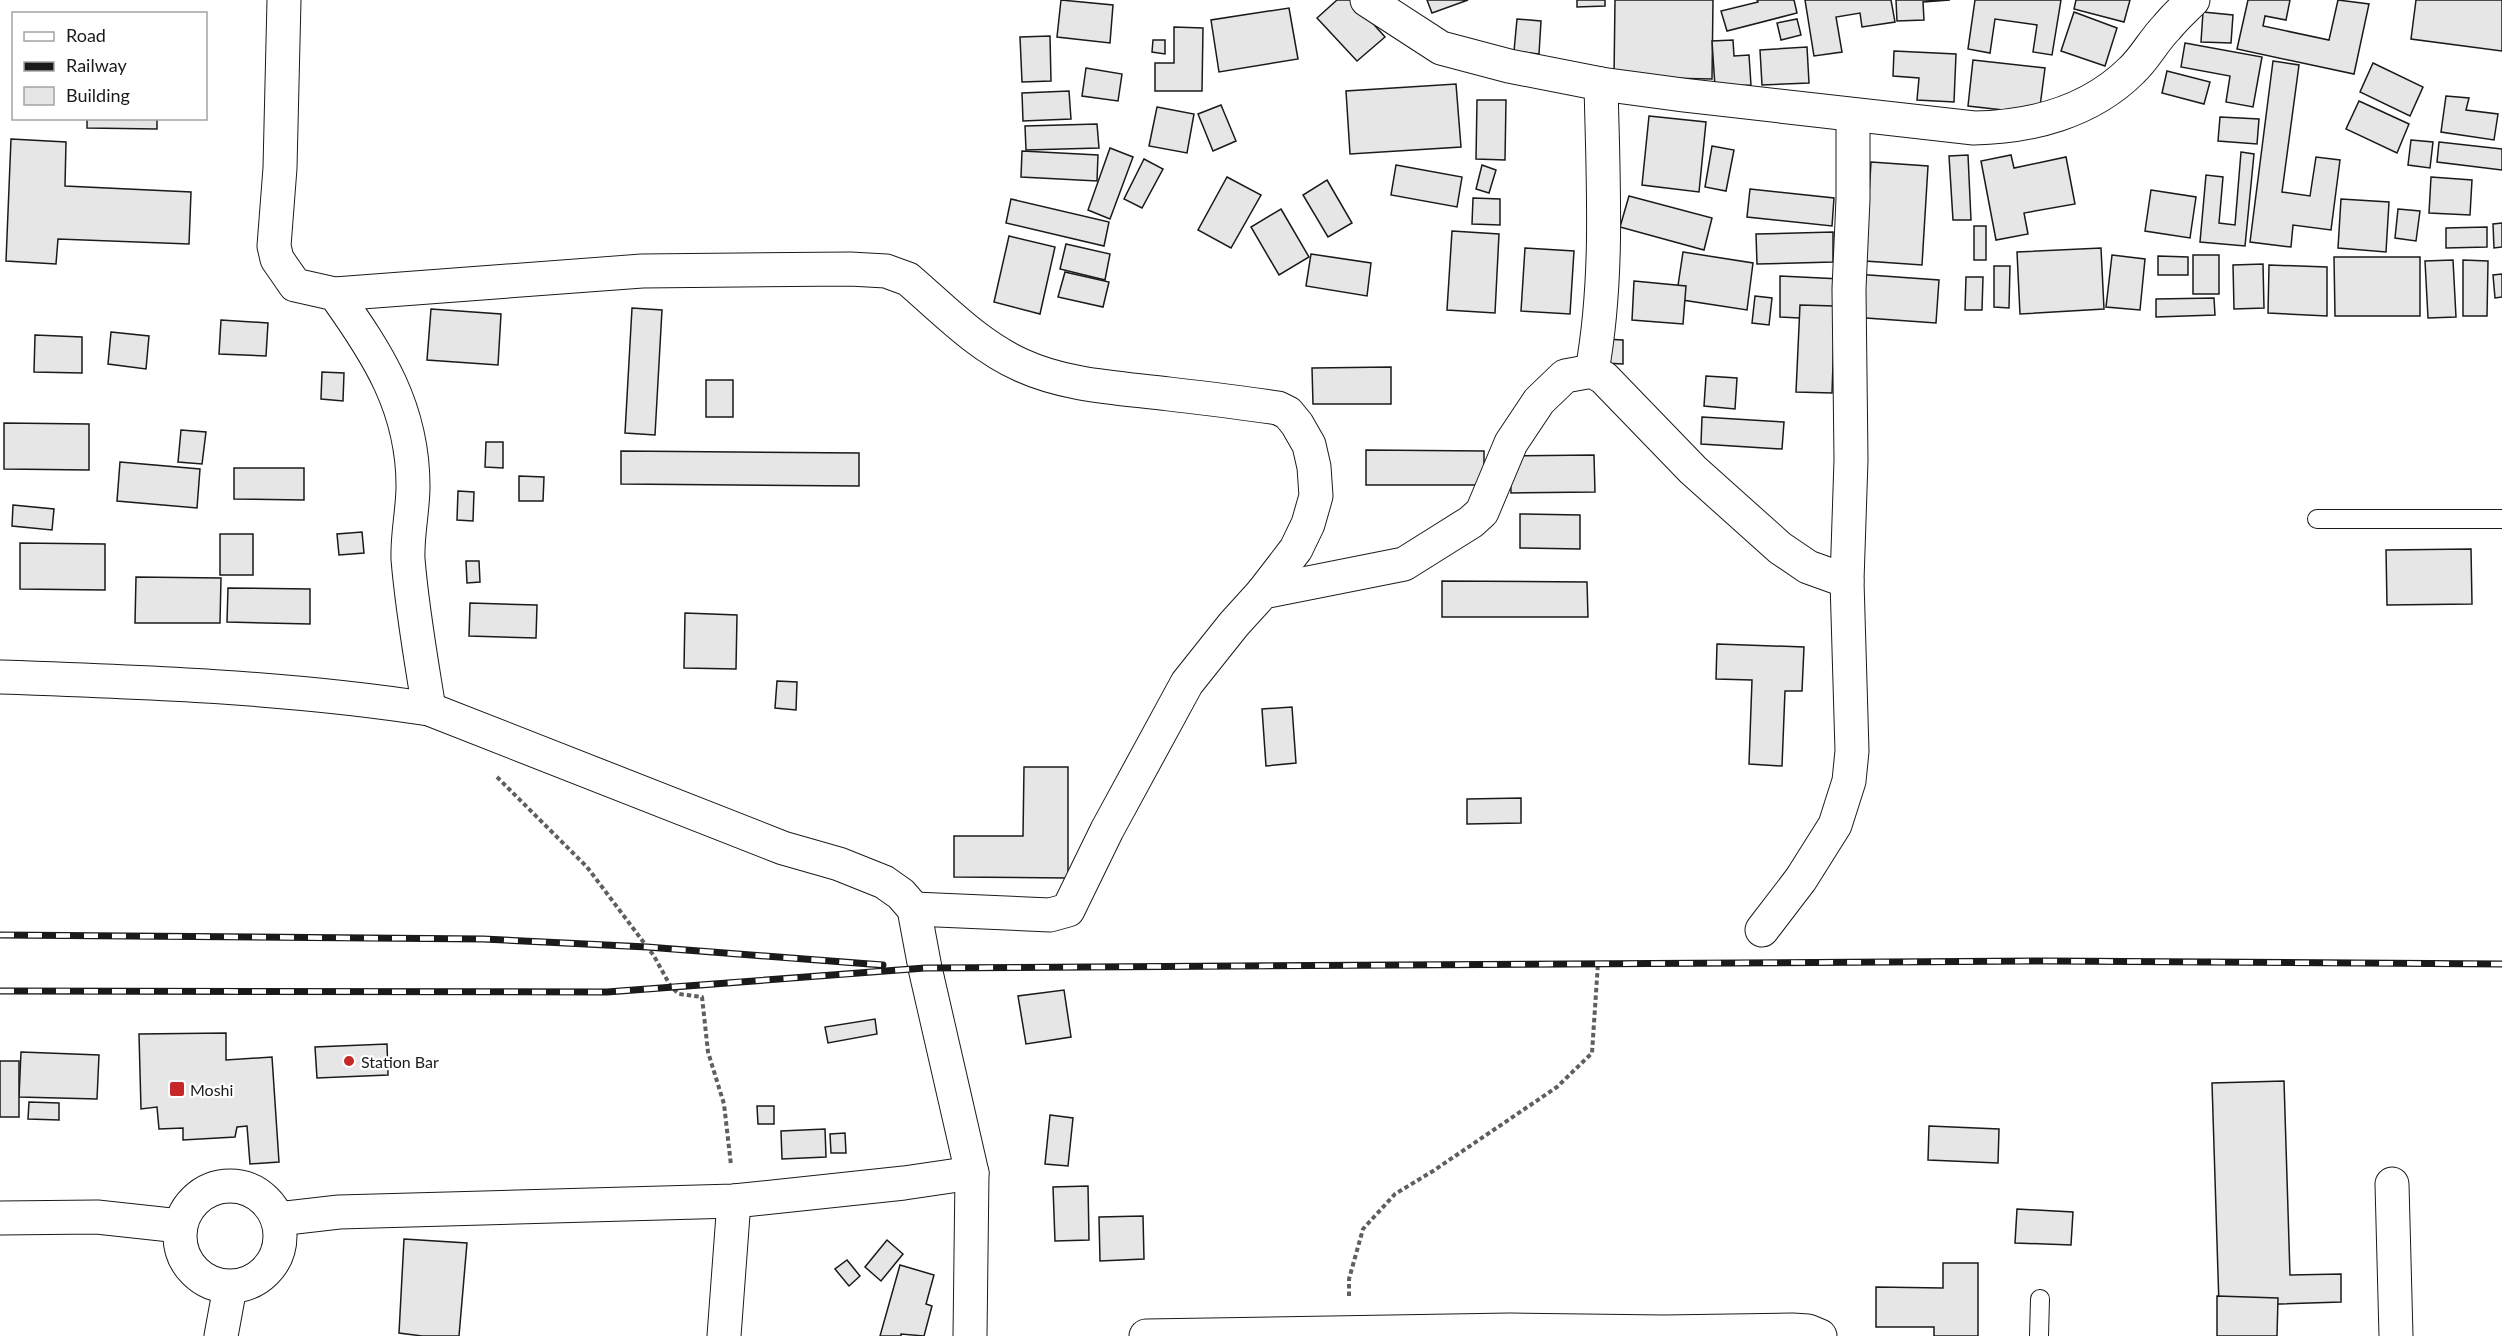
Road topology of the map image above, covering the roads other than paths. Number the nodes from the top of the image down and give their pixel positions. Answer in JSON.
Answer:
{"nodes":[{"id":1,"x":284,"y":0,"type":"edge"},
{"id":2,"x":1367,"y":0,"type":"edge"},
{"id":3,"x":2193,"y":0,"type":"edge"},
{"id":4,"x":1601,"y":84,"type":"junction"},
{"id":5,"x":1853,"y":116,"type":"junction"},
{"id":6,"x":335,"y":294,"type":"junction"},
{"id":7,"x":1592,"y":371,"type":"junction"},
{"id":8,"x":2317,"y":519,"type":"dead end"},
{"id":9,"x":2502,"y":519,"type":"edge"},
{"id":10,"x":1847,"y":581,"type":"junction"},
{"id":11,"x":1263,"y":592,"type":"junction"},
{"id":12,"x":0,"y":677,"type":"edge"},
{"id":13,"x":429,"y":709,"type":"junction"},
{"id":14,"x":914,"y":909,"type":"junction"},
{"id":15,"x":1762,"y":930,"type":"dead end"},
{"id":16,"x":972,"y":1173,"type":"junction"},
{"id":17,"x":2392,"y":1184,"type":"dead end"},
{"id":18,"x":734,"y":1201,"type":"junction"},
{"id":19,"x":0,"y":1218,"type":"edge"},
{"id":20,"x":278,"y":1219,"type":"junction"},
{"id":21,"x":180,"y":1226,"type":"junction"},
{"id":22,"x":230,"y":1287,"type":"junction"},
{"id":23,"x":2040,"y":1299,"type":"dead end"},
{"id":24,"x":1268,"y":1335,"type":"edge"},
{"id":25,"x":220,"y":1336,"type":"edge"},
{"id":26,"x":723,"y":1336,"type":"edge"},
{"id":27,"x":970,"y":1336,"type":"edge"},
{"id":28,"x":1146,"y":1336,"type":"edge"},
{"id":29,"x":1820,"y":1336,"type":"edge"},
{"id":30,"x":2039,"y":1336,"type":"edge"},
{"id":31,"x":2396,"y":1336,"type":"edge"}],
"edges":[{"from":1,"to":6,"type":"street"},
{"from":2,"to":4,"type":"street"},
{"from":3,"to":5,"type":"street"},
{"from":4,"to":5,"type":"street"},
{"from":4,"to":7,"type":"street"},
{"from":5,"to":10,"type":"street"},
{"from":6,"to":11,"type":"street"},
{"from":6,"to":13,"type":"street"},
{"from":7,"to":10,"type":"street"},
{"from":7,"to":11,"type":"street"},
{"from":8,"to":9,"type":"lane"},
{"from":10,"to":15,"type":"street"},
{"from":11,"to":14,"type":"street"},
{"from":12,"to":13,"type":"street"},
{"from":13,"to":14,"type":"street"},
{"from":14,"to":16,"type":"street"},
{"from":16,"to":18,"type":"street"},
{"from":16,"to":27,"type":"street"},
{"from":17,"to":31,"type":"street"},
{"from":18,"to":20,"type":"street"},
{"from":18,"to":26,"type":"street"},
{"from":19,"to":21,"type":"street"},
{"from":20,"to":21,"type":"street"},
{"from":20,"to":22,"type":"street"},
{"from":21,"to":22,"type":"street"},
{"from":22,"to":25,"type":"street"},
{"from":23,"to":30,"type":"lane"},
{"from":24,"to":28,"type":"street"},
{"from":24,"to":29,"type":"street"}]}
